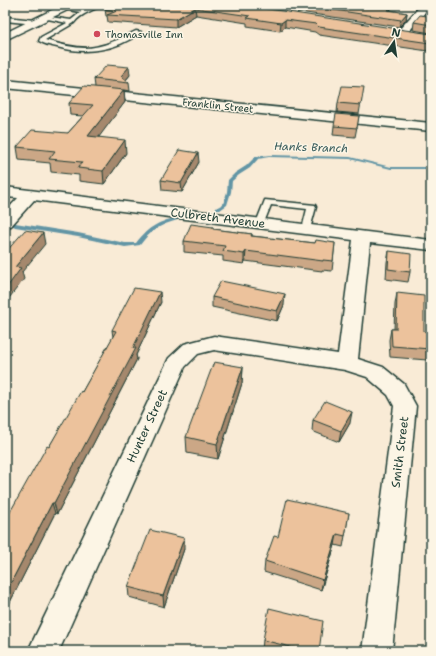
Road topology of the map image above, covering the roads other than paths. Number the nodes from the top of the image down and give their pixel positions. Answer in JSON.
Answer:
{"nodes":[{"id":1,"x":100,"y":5,"type":"edge"},
{"id":2,"x":426,"y":5,"type":"edge"},
{"id":3,"x":67,"y":7,"type":"edge"},
{"id":4,"x":255,"y":8,"type":"edge"},
{"id":5,"x":86,"y":11,"type":"junction"},
{"id":6,"x":270,"y":12,"type":"edge"},
{"id":7,"x":5,"y":19,"type":"edge"},
{"id":8,"x":40,"y":20,"type":"junction"},
{"id":9,"x":72,"y":22,"type":"junction"},
{"id":10,"x":138,"y":32,"type":"dead end"},
{"id":11,"x":416,"y":35,"type":"edge"},
{"id":12,"x":5,"y":37,"type":"edge"},
{"id":13,"x":5,"y":84,"type":"edge"},
{"id":14,"x":431,"y":126,"type":"edge"},
{"id":15,"x":5,"y":192,"type":"edge"},
{"id":16,"x":30,"y":195,"type":"junction"},
{"id":17,"x":5,"y":222,"type":"edge"},
{"id":18,"x":260,"y":224,"type":"junction"},
{"id":19,"x":306,"y":229,"type":"junction"},
{"id":20,"x":362,"y":236,"type":"junction"},
{"id":21,"x":431,"y":245,"type":"edge"},
{"id":22,"x":347,"y":363,"type":"junction"},
{"id":23,"x":43,"y":651,"type":"edge"},
{"id":24,"x":377,"y":651,"type":"edge"}],
"edges":[{"from":1,"to":5,"type":"lane"},
{"from":2,"to":11,"type":"street"},
{"from":3,"to":5,"type":"lane"},
{"from":3,"to":8,"type":"main road"},
{"from":4,"to":6,"type":"street"},
{"from":5,"to":9,"type":"lane"},
{"from":7,"to":8,"type":"lane"},
{"from":8,"to":9,"type":"lane"},
{"from":8,"to":12,"type":"main road"},
{"from":9,"to":10,"type":"lane"},
{"from":13,"to":14,"type":"street","name":"Franklin Street"},
{"from":15,"to":16,"type":"street","name":"Culbreth Avenue"},
{"from":16,"to":17,"type":"street"},
{"from":16,"to":18,"type":"street","name":"Culbreth Avenue"},
{"from":18,"to":19,"type":"street","name":"Culbreth Avenue"},
{"from":18,"to":19,"type":"lane"},
{"from":19,"to":20,"type":"street","name":"Culbreth Avenue"},
{"from":20,"to":21,"type":"street","name":"Culbreth Avenue"},
{"from":20,"to":22,"type":"street"},
{"from":22,"to":23,"type":"street","name":"Hunter Street"},
{"from":22,"to":24,"type":"street","name":"Smith Street"}]}
